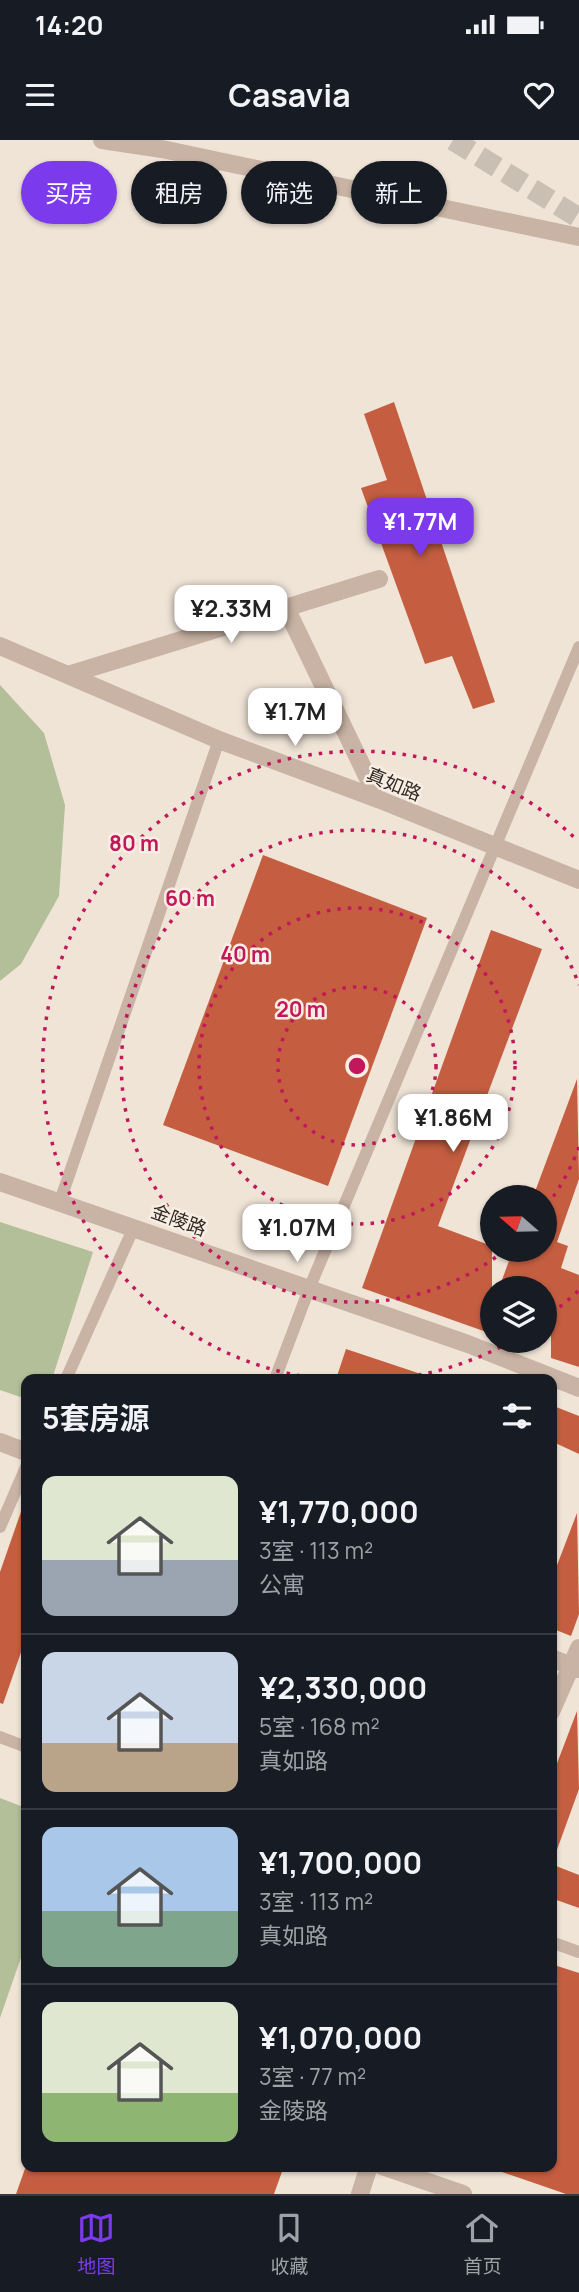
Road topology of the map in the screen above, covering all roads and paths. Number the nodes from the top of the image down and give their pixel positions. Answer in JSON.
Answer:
{"nodes":[{"id":1,"x":102,"y":140,"type":"edge"},
{"id":2,"x":579,"y":237,"type":"edge"},
{"id":3,"x":379,"y":579,"type":"dead end"},
{"id":4,"x":286,"y":608,"type":"junction"},
{"id":5,"x":0,"y":646,"type":"edge"},
{"id":6,"x":579,"y":647,"type":"edge"},
{"id":7,"x":71,"y":674,"type":"junction"},
{"id":8,"x":219,"y":740,"type":"junction"},
{"id":9,"x":378,"y":799,"type":"junction"},
{"id":10,"x":493,"y":846,"type":"junction"},
{"id":11,"x":579,"y":880,"type":"edge"},
{"id":12,"x":0,"y":1182,"type":"edge"},
{"id":13,"x":60,"y":1201,"type":"junction"},
{"id":14,"x":134,"y":1227,"type":"junction"},
{"id":15,"x":309,"y":1289,"type":"junction"},
{"id":16,"x":68,"y":1374,"type":"edge"},
{"id":17,"x":277,"y":1374,"type":"edge"},
{"id":18,"x":544,"y":1374,"type":"edge"},
{"id":19,"x":557,"y":1379,"type":"edge"},
{"id":20,"x":579,"y":1388,"type":"edge"},
{"id":21,"x":0,"y":1442,"type":"edge"},
{"id":22,"x":21,"y":1450,"type":"edge"},
{"id":23,"x":21,"y":1479,"type":"edge"},
{"id":24,"x":0,"y":1527,"type":"edge"},
{"id":25,"x":579,"y":1648,"type":"edge"},
{"id":26,"x":557,"y":1660,"type":"edge"},
{"id":27,"x":575,"y":1668,"type":"edge"},
{"id":28,"x":557,"y":1701,"type":"edge"},
{"id":29,"x":0,"y":1737,"type":"edge"},
{"id":30,"x":21,"y":1746,"type":"edge"},
{"id":31,"x":557,"y":1944,"type":"edge"},
{"id":32,"x":579,"y":1952,"type":"edge"},
{"id":33,"x":367,"y":2172,"type":"edge"},
{"id":34,"x":399,"y":2172,"type":"edge"},
{"id":35,"x":360,"y":2194,"type":"edge"},
{"id":36,"x":463,"y":2194,"type":"edge"}],
"edges":[{"from":1,"to":2,"type":"street"},
{"from":3,"to":4,"type":"street"},
{"from":4,"to":7,"type":"street"},
{"from":4,"to":9,"type":"street"},
{"from":5,"to":7,"type":"street","name":"真如路"},
{"from":6,"to":10,"type":"lane"},
{"from":7,"to":8,"type":"street","name":"真如路"},
{"from":8,"to":9,"type":"street","name":"真如路"},
{"from":8,"to":13,"type":"lane"},
{"from":9,"to":10,"type":"street","name":"真如路"},
{"from":10,"to":11,"type":"street","name":"真如路"},
{"from":10,"to":15,"type":"lane"},
{"from":12,"to":13,"type":"street","name":"金陵路"},
{"from":13,"to":14,"type":"street","name":"金陵路"},
{"from":14,"to":15,"type":"street","name":"金陵路"},
{"from":14,"to":16,"type":"lane"},
{"from":15,"to":17,"type":"lane"},
{"from":15,"to":18,"type":"street","name":"金陵路"},
{"from":19,"to":20,"type":"street","name":"金陵路"},
{"from":21,"to":22,"type":"street"},
{"from":23,"to":24,"type":"lane"},
{"from":25,"to":27,"type":"street"},
{"from":26,"to":27,"type":"street"},
{"from":27,"to":28,"type":"street"},
{"from":29,"to":30,"type":"lane"},
{"from":31,"to":32,"type":"lane"},
{"from":33,"to":35,"type":"street"},
{"from":34,"to":36,"type":"street"}]}
